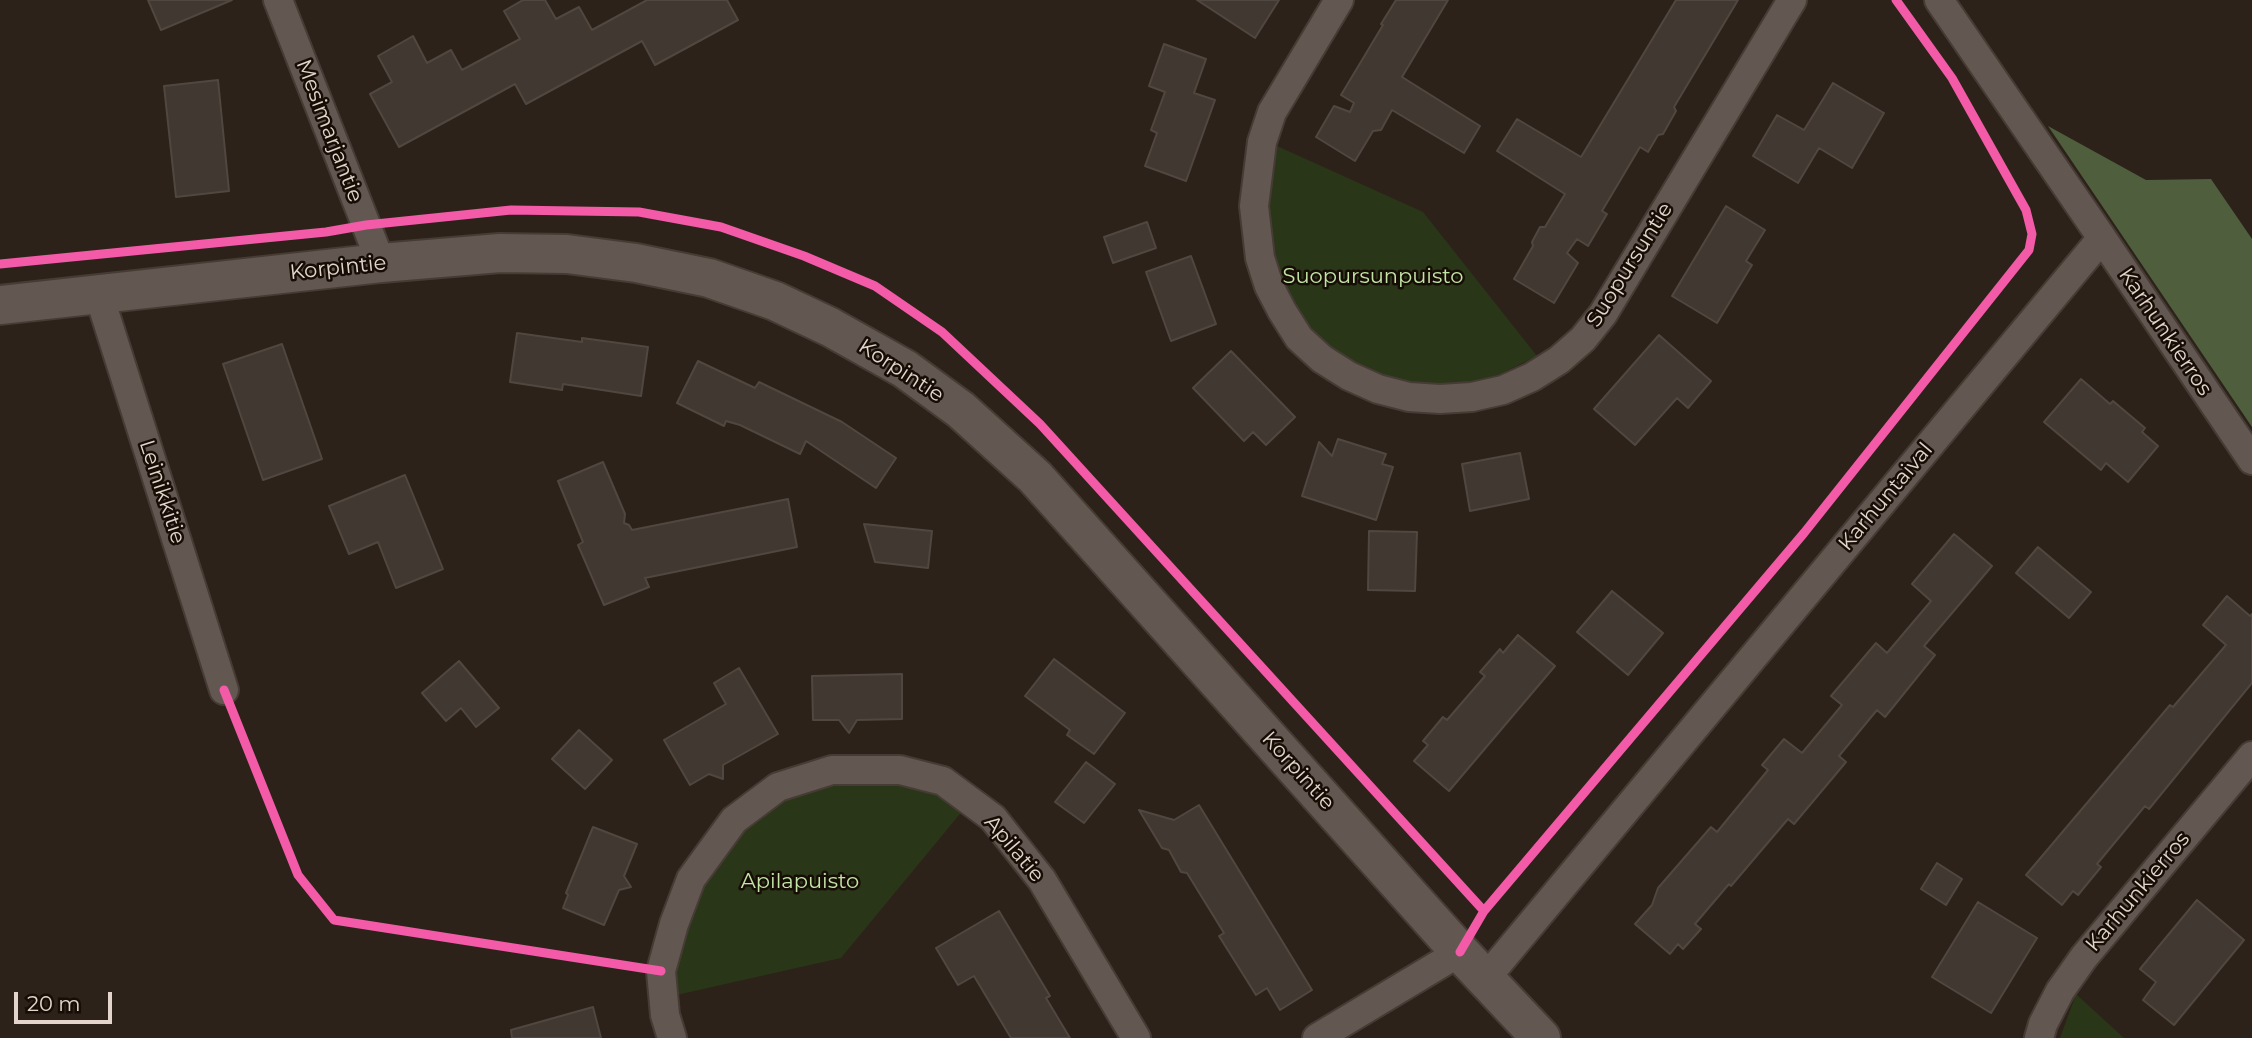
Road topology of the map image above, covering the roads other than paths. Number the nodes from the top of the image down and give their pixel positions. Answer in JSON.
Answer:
{"nodes":[{"id":1,"x":278,"y":0,"type":"edge"},
{"id":2,"x":1339,"y":0,"type":"edge"},
{"id":3,"x":1792,"y":0,"type":"edge"},
{"id":4,"x":1939,"y":0,"type":"edge"},
{"id":5,"x":2102,"y":238,"type":"junction"},
{"id":6,"x":380,"y":262,"type":"junction"},
{"id":7,"x":99,"y":295,"type":"junction"},
{"id":8,"x":0,"y":305,"type":"edge"},
{"id":9,"x":2252,"y":460,"type":"edge"},
{"id":10,"x":224,"y":690,"type":"dead end"},
{"id":11,"x":2252,"y":756,"type":"edge"},
{"id":12,"x":1473,"y":965,"type":"junction"},
{"id":13,"x":672,"y":1038,"type":"edge"},
{"id":14,"x":1136,"y":1038,"type":"edge"},
{"id":15,"x":1317,"y":1038,"type":"edge"},
{"id":16,"x":1541,"y":1038,"type":"edge"},
{"id":17,"x":2039,"y":1038,"type":"edge"}],
"edges":[{"from":1,"to":6,"type":"street","name":"Mesimarjantie"},
{"from":2,"to":3,"type":"street","name":"Suopursuntie"},
{"from":4,"to":5,"type":"street"},
{"from":5,"to":9,"type":"street","name":"Karhunkierros"},
{"from":5,"to":12,"type":"street","name":"Karhuntaival"},
{"from":6,"to":7,"type":"street","name":"Korpintie"},
{"from":6,"to":12,"type":"street","name":"Korpintie"},
{"from":7,"to":8,"type":"street","name":"Korpintie"},
{"from":7,"to":10,"type":"street","name":"Leinikkitie"},
{"from":11,"to":17,"type":"street","name":"Karhunkierros"},
{"from":12,"to":15,"type":"street","name":"Karhuntaival"},
{"from":12,"to":16,"type":"street","name":"Korpintie"},
{"from":13,"to":14,"type":"street","name":"Apilatie"}]}
